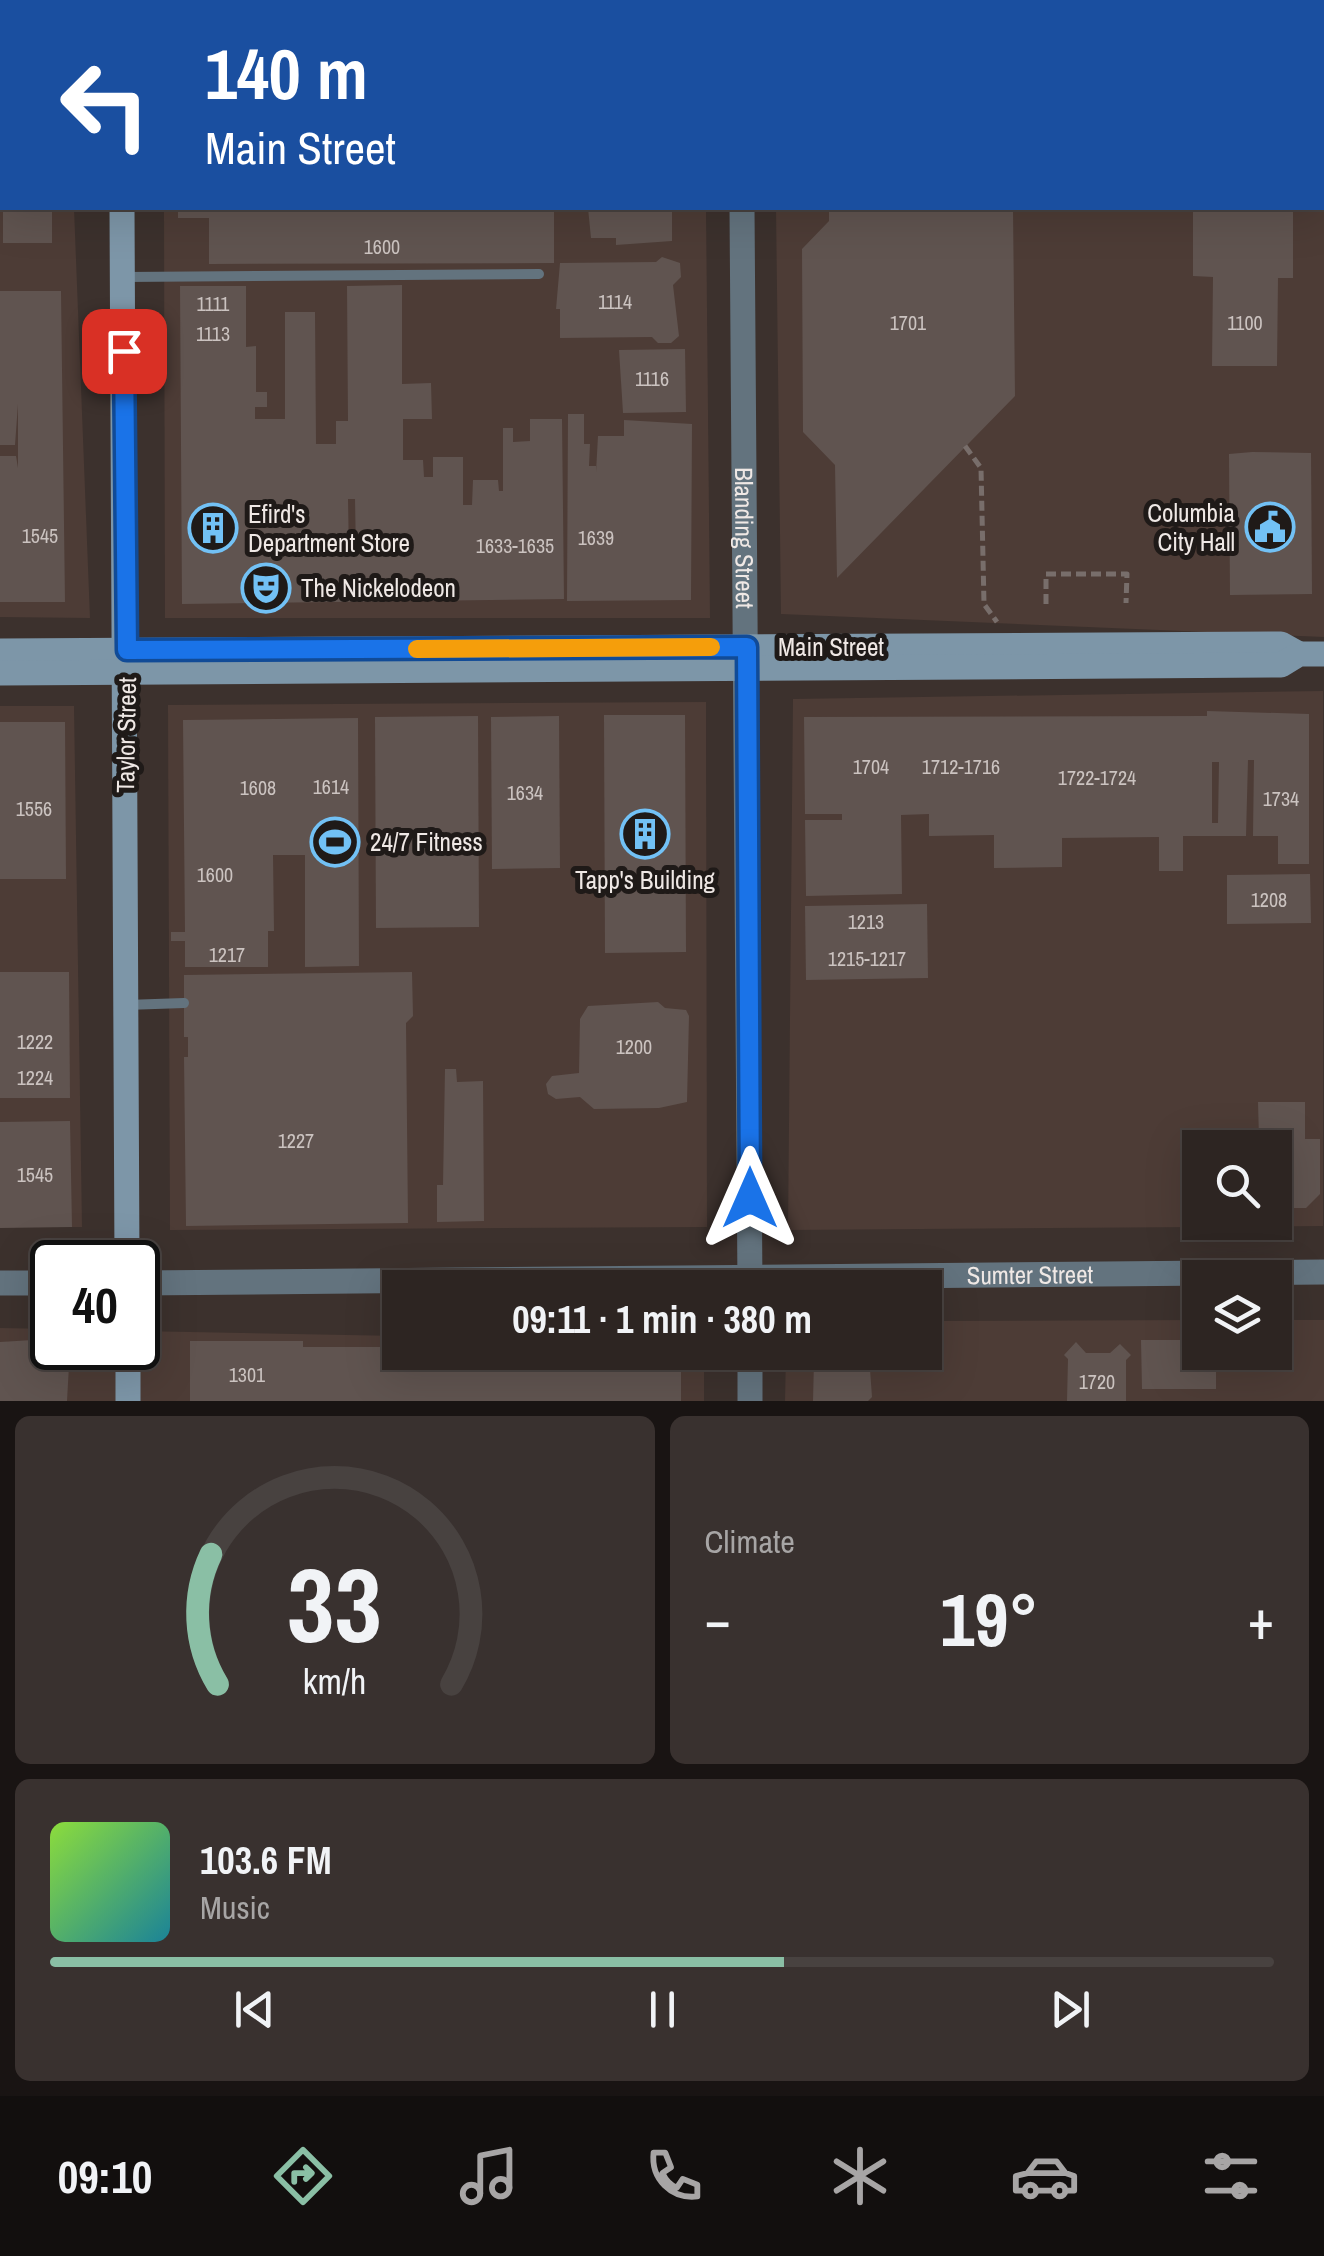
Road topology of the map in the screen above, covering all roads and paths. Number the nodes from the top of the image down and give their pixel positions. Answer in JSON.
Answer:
{"nodes":[{"id":1,"x":122,"y":210,"type":"edge"},
{"id":2,"x":742,"y":210,"type":"edge"},
{"id":3,"x":539,"y":274,"type":"dead end"},
{"id":4,"x":124,"y":277,"type":"junction"},
{"id":5,"x":965,"y":446,"type":"dead end"},
{"id":6,"x":1126,"y":603,"type":"dead end"},
{"id":7,"x":1046,"y":604,"type":"dead end"},
{"id":8,"x":1004,"y":632,"type":"dead end"},
{"id":9,"x":0,"y":652,"type":"edge"},
{"id":10,"x":1311,"y":654,"type":"edge"},
{"id":11,"x":747,"y":658,"type":"junction"},
{"id":12,"x":127,"y":661,"type":"junction"},
{"id":13,"x":0,"y":673,"type":"edge"},
{"id":14,"x":184,"y":1003,"type":"dead end"},
{"id":15,"x":125,"y":1006,"type":"junction"},
{"id":16,"x":127,"y":1240,"type":"edge"},
{"id":17,"x":750,"y":1270,"type":"edge"},
{"id":18,"x":1324,"y":1272,"type":"edge"},
{"id":19,"x":942,"y":1279,"type":"edge"},
{"id":20,"x":0,"y":1283,"type":"edge"},
{"id":21,"x":30,"y":1283,"type":"edge"},
{"id":22,"x":160,"y":1283,"type":"edge"},
{"id":23,"x":382,"y":1283,"type":"edge"},
{"id":24,"x":128,"y":1370,"type":"edge"},
{"id":25,"x":750,"y":1370,"type":"edge"},
{"id":26,"x":128,"y":1401,"type":"edge"},
{"id":27,"x":750,"y":1401,"type":"edge"}],
"edges":[{"from":1,"to":4,"type":"main road","name":"Taylor Street"},
{"from":2,"to":11,"type":"street","name":"Blanding Street"},
{"from":3,"to":4,"type":"lane"},
{"from":4,"to":12,"type":"main road","name":"Taylor Street"},
{"from":5,"to":8,"type":"path"},
{"from":6,"to":7,"type":"path"},
{"from":9,"to":12,"type":"main road","name":"Main Street"},
{"from":10,"to":11,"type":"main road","name":"Main Street"},
{"from":11,"to":12,"type":"main road","name":"Main Street"},
{"from":11,"to":17,"type":"street","name":"Blanding Street"},
{"from":12,"to":13,"type":"main road","name":"Main Street"},
{"from":12,"to":15,"type":"main road","name":"Taylor Street"},
{"from":14,"to":15,"type":"lane"},
{"from":15,"to":16,"type":"main road","name":"Taylor Street"},
{"from":18,"to":19,"type":"street","name":"Sumter Street"},
{"from":20,"to":21,"type":"street"},
{"from":22,"to":23,"type":"street","name":"Sumter Street"},
{"from":24,"to":26,"type":"main road"},
{"from":25,"to":27,"type":"street"}]}
